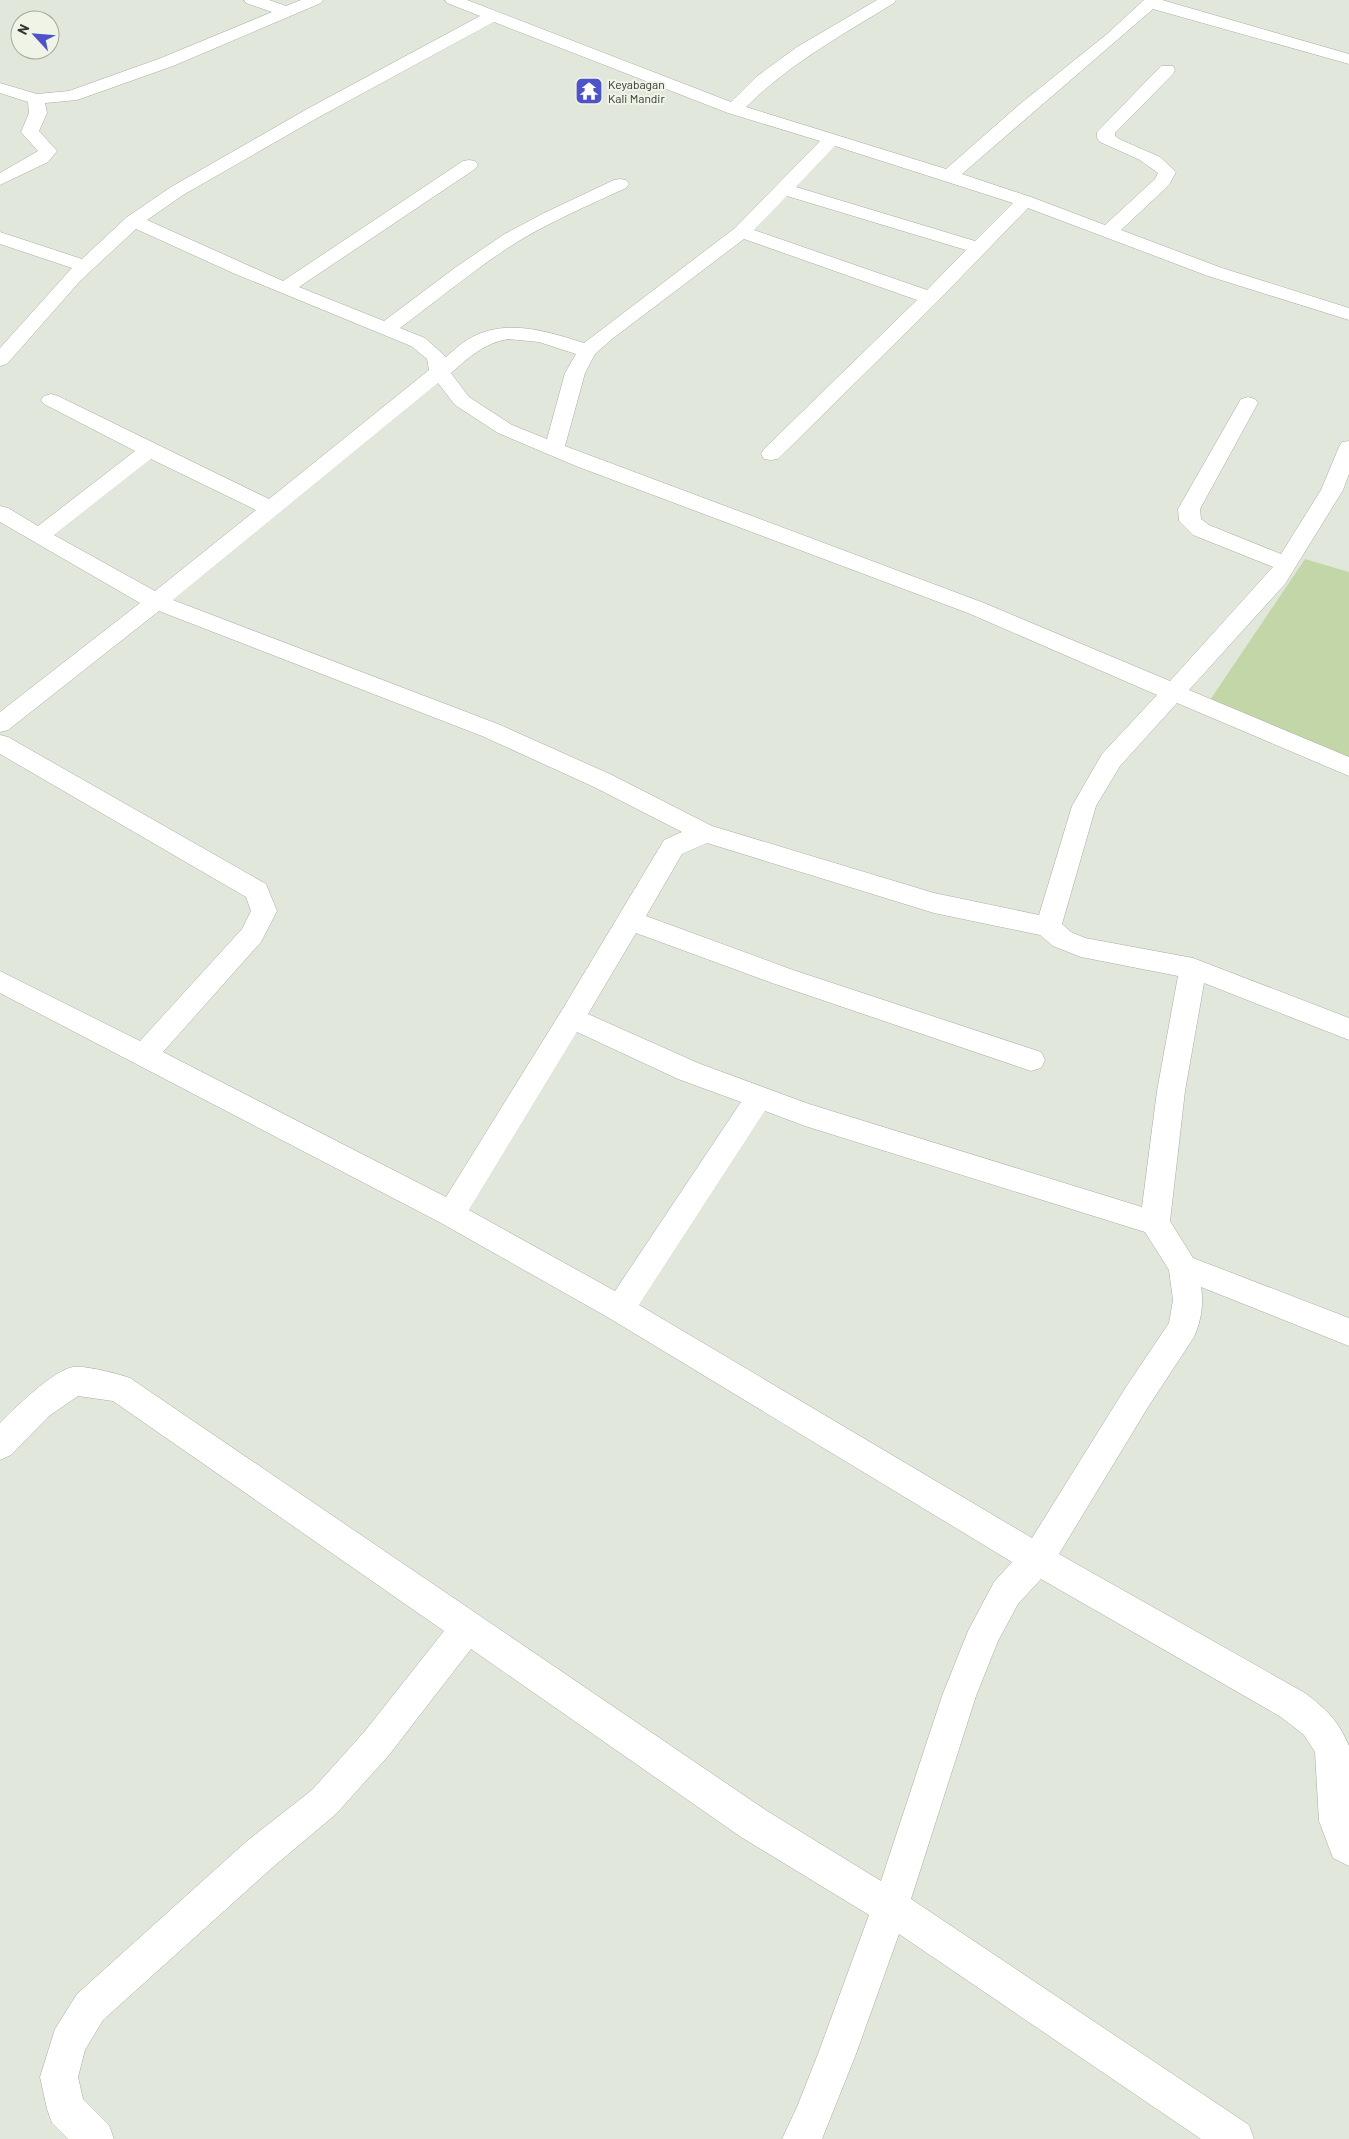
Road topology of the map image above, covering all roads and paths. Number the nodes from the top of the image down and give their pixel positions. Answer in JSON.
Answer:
{"nodes":[{"id":1,"x":252,"y":0,"type":"edge"},
{"id":2,"x":315,"y":0,"type":"edge"},
{"id":3,"x":453,"y":0,"type":"edge"},
{"id":4,"x":888,"y":0,"type":"edge"},
{"id":5,"x":1152,"y":2,"type":"edge"},
{"id":6,"x":287,"y":12,"type":"junction"},
{"id":7,"x":492,"y":16,"type":"junction"},
{"id":8,"x":1349,"y":59,"type":"edge"},
{"id":9,"x":1167,"y":70,"type":"dead end"},
{"id":10,"x":0,"y":88,"type":"edge"},
{"id":11,"x":36,"y":99,"type":"junction"},
{"id":12,"x":734,"y":109,"type":"junction"},
{"id":13,"x":832,"y":139,"type":"junction"},
{"id":14,"x":469,"y":166,"type":"dead end"},
{"id":15,"x":950,"y":176,"type":"junction"},
{"id":16,"x":0,"y":180,"type":"edge"},
{"id":17,"x":620,"y":184,"type":"dead end"},
{"id":18,"x":784,"y":189,"type":"junction"},
{"id":19,"x":1025,"y":201,"type":"junction"},
{"id":20,"x":134,"y":222,"type":"junction"},
{"id":21,"x":742,"y":232,"type":"junction"},
{"id":22,"x":1108,"y":232,"type":"junction"},
{"id":23,"x":0,"y":238,"type":"edge"},
{"id":24,"x":979,"y":248,"type":"junction"},
{"id":25,"x":86,"y":266,"type":"junction"},
{"id":26,"x":285,"y":288,"type":"junction"},
{"id":27,"x":930,"y":298,"type":"junction"},
{"id":28,"x":1349,"y":314,"type":"edge"},
{"id":29,"x":386,"y":329,"type":"junction"},
{"id":30,"x":587,"y":351,"type":"junction"},
{"id":31,"x":0,"y":360,"type":"edge"},
{"id":32,"x":440,"y":373,"type":"junction"},
{"id":33,"x":51,"y":400,"type":"dead end"},
{"id":34,"x":1248,"y":403,"type":"dead end"},
{"id":35,"x":1349,"y":447,"type":"edge"},
{"id":36,"x":554,"y":449,"type":"junction"},
{"id":37,"x":150,"y":450,"type":"junction"},
{"id":38,"x":770,"y":454,"type":"dead end"},
{"id":39,"x":270,"y":508,"type":"junction"},
{"id":40,"x":0,"y":513,"type":"edge"},
{"id":41,"x":40,"y":535,"type":"junction"},
{"id":42,"x":1286,"y":564,"type":"junction"},
{"id":43,"x":156,"y":602,"type":"junction"},
{"id":44,"x":1174,"y":693,"type":"junction"},
{"id":45,"x":0,"y":724,"type":"edge"},
{"id":46,"x":0,"y":743,"type":"edge"},
{"id":47,"x":1349,"y":767,"type":"edge"},
{"id":48,"x":705,"y":833,"type":"junction"},
{"id":49,"x":629,"y":920,"type":"junction"},
{"id":50,"x":1048,"y":927,"type":"junction"},
{"id":51,"x":1193,"y":968,"type":"junction"},
{"id":52,"x":0,"y":981,"type":"edge"},
{"id":53,"x":572,"y":1018,"type":"junction"},
{"id":54,"x":1349,"y":1029,"type":"edge"},
{"id":55,"x":145,"y":1054,"type":"junction"},
{"id":56,"x":1031,"y":1060,"type":"dead end"},
{"id":57,"x":759,"y":1097,"type":"junction"},
{"id":58,"x":451,"y":1214,"type":"junction"},
{"id":59,"x":1155,"y":1223,"type":"junction"},
{"id":60,"x":1183,"y":1267,"type":"junction"},
{"id":61,"x":620,"y":1309,"type":"junction"},
{"id":62,"x":1349,"y":1332,"type":"edge"},
{"id":63,"x":0,"y":1445,"type":"edge"},
{"id":64,"x":1037,"y":1559,"type":"junction"},
{"id":65,"x":467,"y":1628,"type":"junction"},
{"id":66,"x":1349,"y":1848,"type":"edge"},
{"id":67,"x":890,"y":1907,"type":"junction"},
{"id":68,"x":95,"y":2139,"type":"edge"},
{"id":69,"x":801,"y":2139,"type":"edge"},
{"id":70,"x":1235,"y":2139,"type":"edge"}],
"edges":[{"from":1,"to":6,"type":"street"},
{"from":2,"to":6,"type":"street"},
{"from":3,"to":7,"type":"street"},
{"from":4,"to":12,"type":"street"},
{"from":5,"to":8,"type":"street"},
{"from":5,"to":15,"type":"street"},
{"from":6,"to":11,"type":"street"},
{"from":7,"to":12,"type":"street"},
{"from":7,"to":20,"type":"street"},
{"from":9,"to":22,"type":"street"},
{"from":10,"to":11,"type":"street"},
{"from":11,"to":16,"type":"street"},
{"from":12,"to":13,"type":"street"},
{"from":13,"to":15,"type":"street"},
{"from":13,"to":18,"type":"street"},
{"from":14,"to":26,"type":"street"},
{"from":15,"to":19,"type":"street"},
{"from":17,"to":29,"type":"street"},
{"from":18,"to":21,"type":"street"},
{"from":18,"to":24,"type":"street"},
{"from":19,"to":22,"type":"street"},
{"from":19,"to":24,"type":"street"},
{"from":20,"to":25,"type":"street"},
{"from":20,"to":26,"type":"street"},
{"from":21,"to":27,"type":"street"},
{"from":21,"to":30,"type":"street"},
{"from":22,"to":28,"type":"street"},
{"from":23,"to":25,"type":"street"},
{"from":24,"to":27,"type":"street"},
{"from":25,"to":31,"type":"street"},
{"from":26,"to":29,"type":"street"},
{"from":27,"to":38,"type":"street"},
{"from":29,"to":32,"type":"street"},
{"from":30,"to":32,"type":"street"},
{"from":30,"to":36,"type":"street"},
{"from":32,"to":36,"type":"street"},
{"from":32,"to":39,"type":"street"},
{"from":33,"to":37,"type":"street"},
{"from":34,"to":42,"type":"street"},
{"from":35,"to":42,"type":"street"},
{"from":36,"to":44,"type":"street"},
{"from":37,"to":39,"type":"street"},
{"from":37,"to":41,"type":"street"},
{"from":39,"to":43,"type":"street"},
{"from":40,"to":41,"type":"street"},
{"from":41,"to":43,"type":"street"},
{"from":42,"to":44,"type":"street"},
{"from":43,"to":45,"type":"street"},
{"from":43,"to":48,"type":"street"},
{"from":44,"to":47,"type":"street"},
{"from":44,"to":50,"type":"street"},
{"from":46,"to":55,"type":"street"},
{"from":48,"to":49,"type":"street"},
{"from":48,"to":50,"type":"street"},
{"from":49,"to":53,"type":"street"},
{"from":49,"to":56,"type":"street"},
{"from":50,"to":51,"type":"street"},
{"from":51,"to":54,"type":"street"},
{"from":51,"to":59,"type":"street"},
{"from":52,"to":55,"type":"street"},
{"from":53,"to":57,"type":"street"},
{"from":53,"to":58,"type":"street"},
{"from":55,"to":58,"type":"street"},
{"from":57,"to":59,"type":"street"},
{"from":57,"to":61,"type":"street"},
{"from":58,"to":61,"type":"street"},
{"from":59,"to":60,"type":"street"},
{"from":60,"to":62,"type":"street"},
{"from":60,"to":64,"type":"street"},
{"from":61,"to":64,"type":"street"},
{"from":63,"to":65,"type":"street"},
{"from":64,"to":66,"type":"street"},
{"from":64,"to":67,"type":"street"},
{"from":65,"to":67,"type":"street"},
{"from":65,"to":68,"type":"street"},
{"from":67,"to":69,"type":"street"},
{"from":67,"to":70,"type":"street"}]}
